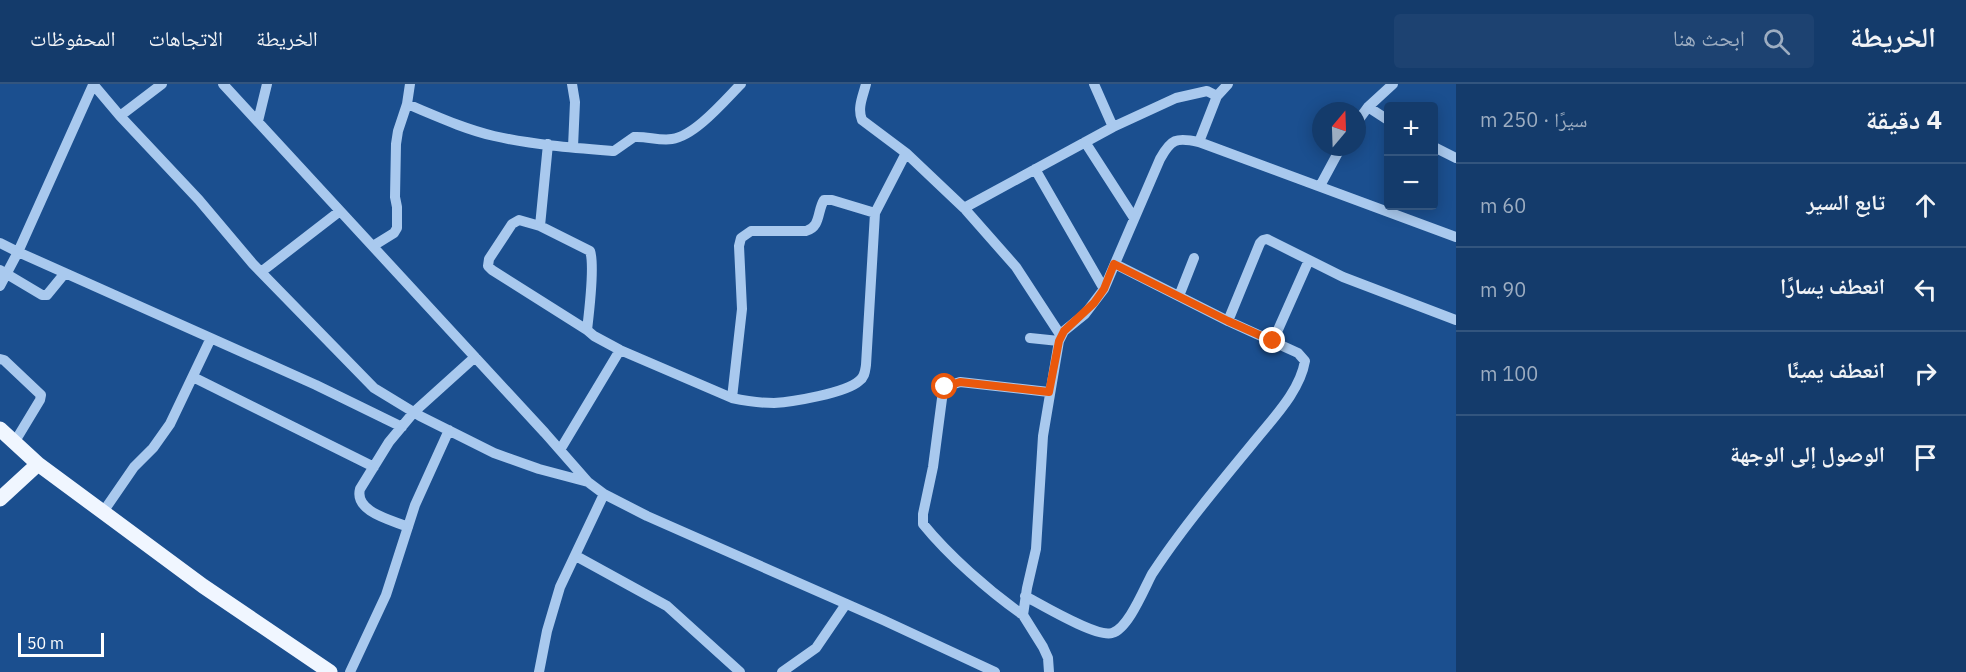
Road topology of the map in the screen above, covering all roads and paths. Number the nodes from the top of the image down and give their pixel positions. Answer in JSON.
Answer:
{"nodes":[{"id":1,"x":93,"y":84,"type":"edge"},
{"id":2,"x":162,"y":84,"type":"edge"},
{"id":3,"x":223,"y":84,"type":"edge"},
{"id":4,"x":267,"y":84,"type":"edge"},
{"id":5,"x":410,"y":84,"type":"edge"},
{"id":6,"x":572,"y":84,"type":"edge"},
{"id":7,"x":741,"y":84,"type":"edge"},
{"id":8,"x":866,"y":84,"type":"edge"},
{"id":9,"x":1094,"y":84,"type":"edge"},
{"id":10,"x":1228,"y":84,"type":"edge"},
{"id":11,"x":1393,"y":84,"type":"edge"},
{"id":12,"x":1209,"y":90,"type":"edge"},
{"id":13,"x":407,"y":104,"type":"junction"},
{"id":14,"x":1368,"y":107,"type":"junction"},
{"id":15,"x":1366,"y":110,"type":"edge"},
{"id":16,"x":120,"y":116,"type":"junction"},
{"id":17,"x":1384,"y":117,"type":"edge"},
{"id":18,"x":258,"y":121,"type":"junction"},
{"id":19,"x":1113,"y":128,"type":"junction"},
{"id":20,"x":1085,"y":142,"type":"junction"},
{"id":21,"x":1199,"y":142,"type":"junction"},
{"id":22,"x":548,"y":144,"type":"junction"},
{"id":23,"x":573,"y":147,"type":"junction"},
{"id":24,"x":1438,"y":149,"type":"edge"},
{"id":25,"x":906,"y":153,"type":"junction"},
{"id":26,"x":1336,"y":156,"type":"edge"},
{"id":27,"x":1456,"y":158,"type":"edge"},
{"id":28,"x":1035,"y":169,"type":"junction"},
{"id":29,"x":1320,"y":186,"type":"junction"},
{"id":30,"x":964,"y":208,"type":"junction"},
{"id":31,"x":340,"y":211,"type":"junction"},
{"id":32,"x":875,"y":213,"type":"junction"},
{"id":33,"x":1134,"y":218,"type":"junction"},
{"id":34,"x":540,"y":226,"type":"junction"},
{"id":35,"x":1456,"y":237,"type":"edge"},
{"id":36,"x":0,"y":243,"type":"edge"},
{"id":37,"x":373,"y":246,"type":"junction"},
{"id":38,"x":18,"y":252,"type":"junction"},
{"id":39,"x":1194,"y":258,"type":"dead end"},
{"id":40,"x":1309,"y":260,"type":"junction"},
{"id":41,"x":1114,"y":264,"type":"junction"},
{"id":42,"x":4,"y":272,"type":"edge"},
{"id":43,"x":261,"y":272,"type":"junction"},
{"id":44,"x":65,"y":273,"type":"junction"},
{"id":45,"x":0,"y":286,"type":"edge"},
{"id":46,"x":1104,"y":289,"type":"junction"},
{"id":47,"x":1179,"y":297,"type":"junction"},
{"id":48,"x":1456,"y":320,"type":"edge"},
{"id":49,"x":1228,"y":321,"type":"junction"},
{"id":50,"x":587,"y":330,"type":"junction"},
{"id":51,"x":211,"y":338,"type":"junction"},
{"id":52,"x":1029,"y":338,"type":"dead end"},
{"id":53,"x":1060,"y":339,"type":"junction"},
{"id":54,"x":1273,"y":341,"type":"junction"},
{"id":55,"x":620,"y":350,"type":"junction"},
{"id":56,"x":475,"y":357,"type":"junction"},
{"id":57,"x":0,"y":359,"type":"edge"},
{"id":58,"x":193,"y":377,"type":"junction"},
{"id":59,"x":1049,"y":392,"type":"junction"},
{"id":60,"x":732,"y":398,"type":"junction"},
{"id":61,"x":414,"y":412,"type":"junction"},
{"id":62,"x":402,"y":427,"type":"junction"},
{"id":63,"x":0,"y":429,"type":"edge"},
{"id":64,"x":449,"y":430,"type":"junction"},
{"id":65,"x":14,"y":442,"type":"junction"},
{"id":66,"x":561,"y":450,"type":"junction"},
{"id":67,"x":38,"y":464,"type":"junction"},
{"id":68,"x":374,"y":467,"type":"junction"},
{"id":69,"x":588,"y":482,"type":"junction"},
{"id":70,"x":604,"y":494,"type":"junction"},
{"id":71,"x":0,"y":499,"type":"edge"},
{"id":72,"x":103,"y":512,"type":"junction"},
{"id":73,"x":408,"y":527,"type":"junction"},
{"id":74,"x":576,"y":556,"type":"junction"},
{"id":75,"x":1025,"y":596,"type":"junction"},
{"id":76,"x":846,"y":604,"type":"junction"},
{"id":77,"x":1023,"y":615,"type":"junction"},
{"id":78,"x":330,"y":672,"type":"edge"},
{"id":79,"x":350,"y":672,"type":"edge"},
{"id":80,"x":539,"y":672,"type":"edge"},
{"id":81,"x":740,"y":672,"type":"edge"},
{"id":82,"x":782,"y":672,"type":"edge"},
{"id":83,"x":995,"y":672,"type":"edge"},
{"id":84,"x":1049,"y":672,"type":"edge"}],
"edges":[{"from":1,"to":16,"type":"street"},
{"from":1,"to":38,"type":"street"},
{"from":2,"to":16,"type":"street"},
{"from":3,"to":18,"type":"street"},
{"from":4,"to":18,"type":"street"},
{"from":5,"to":13,"type":"street"},
{"from":6,"to":23,"type":"street"},
{"from":7,"to":23,"type":"street"},
{"from":8,"to":25,"type":"street"},
{"from":9,"to":19,"type":"street"},
{"from":10,"to":12,"type":"street"},
{"from":11,"to":14,"type":"street"},
{"from":12,"to":19,"type":"street"},
{"from":12,"to":21,"type":"street"},
{"from":13,"to":22,"type":"street"},
{"from":13,"to":37,"type":"street"},
{"from":14,"to":15,"type":"street"},
{"from":14,"to":17,"type":"street"},
{"from":16,"to":43,"type":"street"},
{"from":18,"to":31,"type":"street"},
{"from":19,"to":20,"type":"street"},
{"from":20,"to":28,"type":"street"},
{"from":20,"to":33,"type":"street"},
{"from":21,"to":29,"type":"street"},
{"from":21,"to":33,"type":"street"},
{"from":22,"to":23,"type":"street"},
{"from":22,"to":34,"type":"street"},
{"from":24,"to":27,"type":"street"},
{"from":25,"to":30,"type":"street"},
{"from":25,"to":32,"type":"street"},
{"from":26,"to":29,"type":"street"},
{"from":28,"to":30,"type":"street"},
{"from":28,"to":46,"type":"street"},
{"from":29,"to":35,"type":"street"},
{"from":30,"to":53,"type":"street"},
{"from":31,"to":37,"type":"street"},
{"from":31,"to":43,"type":"street"},
{"from":32,"to":60,"type":"street"},
{"from":32,"to":60,"type":"street"},
{"from":33,"to":41,"type":"street"},
{"from":34,"to":50,"type":"street"},
{"from":34,"to":50,"type":"street"},
{"from":36,"to":38,"type":"street"},
{"from":37,"to":56,"type":"street"},
{"from":38,"to":42,"type":"street"},
{"from":38,"to":44,"type":"street"},
{"from":39,"to":47,"type":"street"},
{"from":40,"to":48,"type":"street"},
{"from":40,"to":49,"type":"street"},
{"from":40,"to":54,"type":"street"},
{"from":41,"to":46,"type":"street"},
{"from":41,"to":47,"type":"street"},
{"from":42,"to":44,"type":"street"},
{"from":42,"to":45,"type":"street"},
{"from":43,"to":61,"type":"street"},
{"from":44,"to":51,"type":"street"},
{"from":46,"to":53,"type":"street"},
{"from":47,"to":49,"type":"street"},
{"from":49,"to":54,"type":"street"},
{"from":50,"to":55,"type":"street"},
{"from":51,"to":58,"type":"street"},
{"from":51,"to":62,"type":"street"},
{"from":52,"to":53,"type":"street"},
{"from":53,"to":59,"type":"street"},
{"from":54,"to":75,"type":"street"},
{"from":55,"to":60,"type":"street"},
{"from":55,"to":66,"type":"street"},
{"from":56,"to":61,"type":"street"},
{"from":56,"to":66,"type":"street"},
{"from":57,"to":65,"type":"street"},
{"from":58,"to":68,"type":"street"},
{"from":58,"to":72,"type":"street"},
{"from":59,"to":75,"type":"street"},
{"from":59,"to":77,"type":"street"},
{"from":61,"to":62,"type":"street"},
{"from":61,"to":64,"type":"street"},
{"from":62,"to":68,"type":"street"},
{"from":63,"to":65,"type":"main road"},
{"from":64,"to":69,"type":"street"},
{"from":64,"to":73,"type":"street"},
{"from":65,"to":67,"type":"main road"},
{"from":66,"to":69,"type":"street"},
{"from":67,"to":71,"type":"main road"},
{"from":67,"to":72,"type":"main road"},
{"from":68,"to":73,"type":"street"},
{"from":69,"to":70,"type":"street"},
{"from":70,"to":74,"type":"street"},
{"from":70,"to":76,"type":"street"},
{"from":72,"to":78,"type":"main road"},
{"from":73,"to":79,"type":"street"},
{"from":74,"to":80,"type":"street"},
{"from":74,"to":81,"type":"street"},
{"from":75,"to":77,"type":"street"},
{"from":76,"to":82,"type":"street"},
{"from":76,"to":83,"type":"street"},
{"from":77,"to":84,"type":"street"}]}
